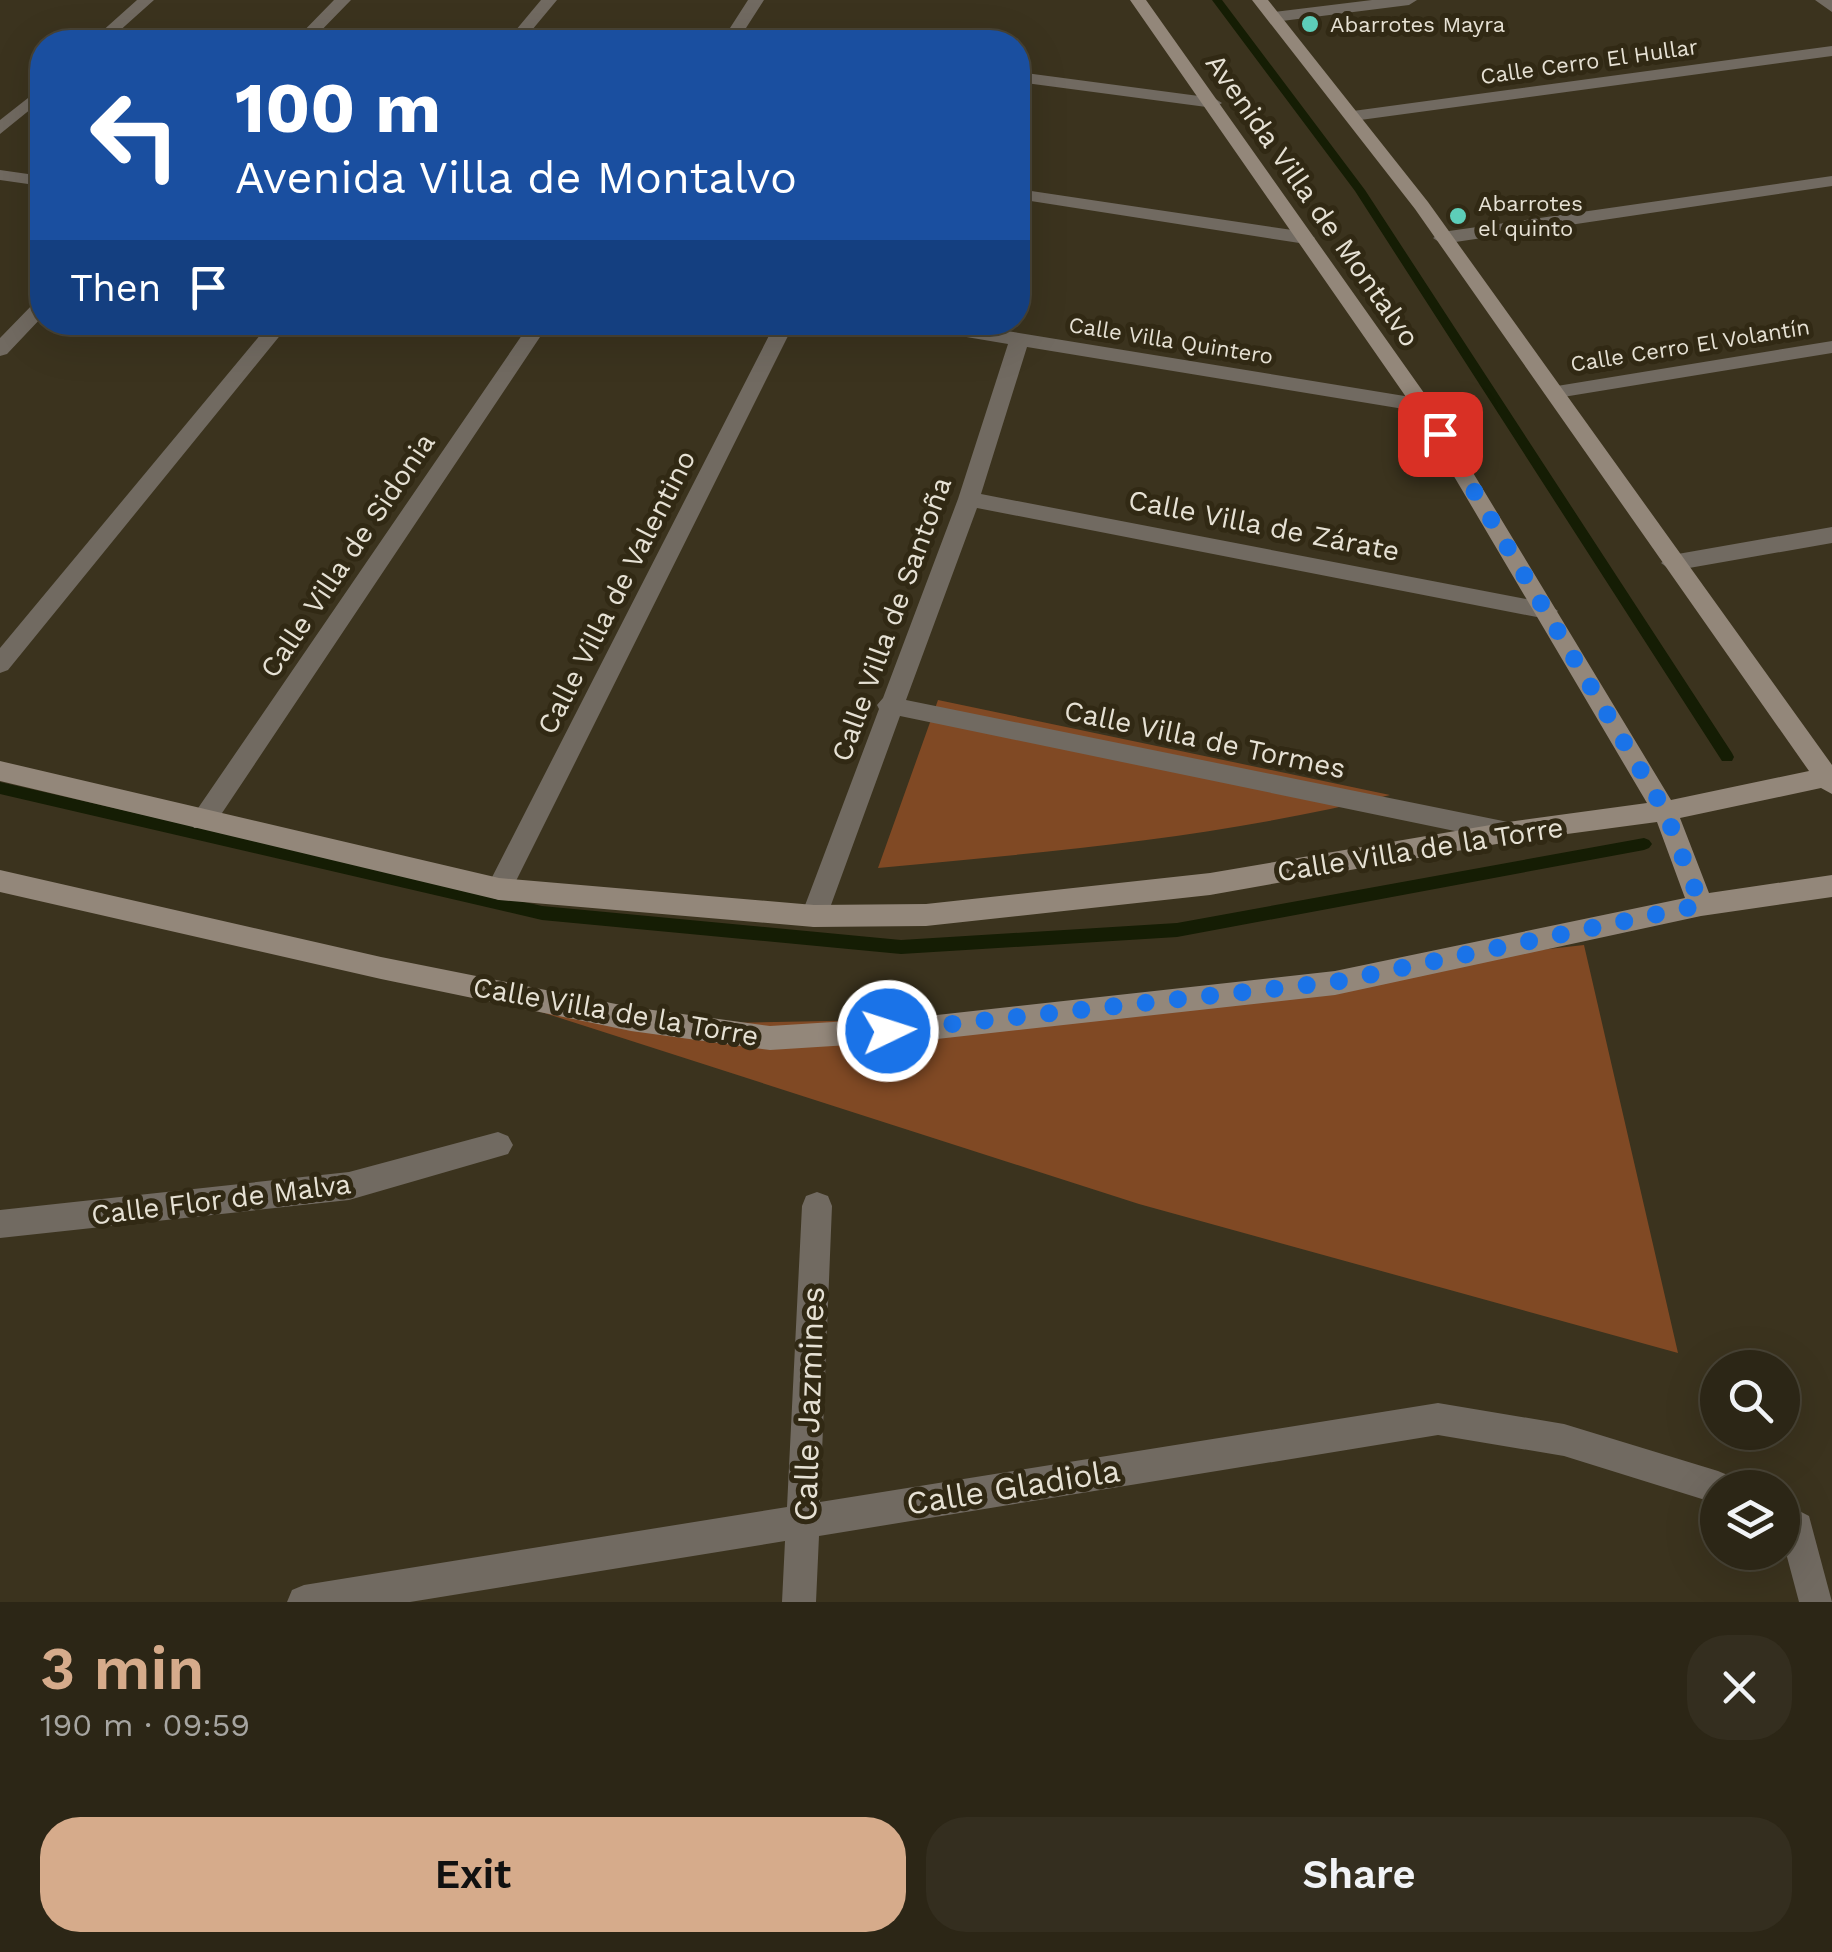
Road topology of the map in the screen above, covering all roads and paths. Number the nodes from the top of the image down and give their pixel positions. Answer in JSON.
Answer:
{"nodes":[{"id":1,"x":146,"y":0,"type":"edge"},
{"id":2,"x":343,"y":0,"type":"edge"},
{"id":3,"x":549,"y":0,"type":"edge"},
{"id":4,"x":756,"y":0,"type":"edge"},
{"id":5,"x":1138,"y":0,"type":"edge"},
{"id":6,"x":1408,"y":0,"type":"edge"},
{"id":7,"x":1823,"y":0,"type":"edge"},
{"id":8,"x":1832,"y":7,"type":"edge"},
{"id":9,"x":1267,"y":8,"type":"edge"},
{"id":10,"x":112,"y":30,"type":"edge"},
{"id":11,"x":313,"y":30,"type":"edge"},
{"id":12,"x":524,"y":30,"type":"edge"},
{"id":13,"x":736,"y":30,"type":"edge"},
{"id":14,"x":1832,"y":51,"type":"edge"},
{"id":15,"x":1030,"y":79,"type":"edge"},
{"id":16,"x":30,"y":103,"type":"edge"},
{"id":17,"x":1214,"y":103,"type":"junction"},
{"id":18,"x":1353,"y":116,"type":"junction"},
{"id":19,"x":0,"y":130,"type":"edge"},
{"id":20,"x":0,"y":175,"type":"edge"},
{"id":21,"x":30,"y":180,"type":"edge"},
{"id":22,"x":1832,"y":181,"type":"edge"},
{"id":23,"x":1030,"y":196,"type":"edge"},
{"id":24,"x":1306,"y":238,"type":"junction"},
{"id":25,"x":1442,"y":238,"type":"junction"},
{"id":26,"x":30,"y":319,"type":"edge"},
{"id":27,"x":271,"y":335,"type":"edge"},
{"id":28,"x":532,"y":335,"type":"edge"},
{"id":29,"x":779,"y":335,"type":"edge"},
{"id":30,"x":986,"y":335,"type":"edge"},
{"id":31,"x":1019,"y":341,"type":"junction"},
{"id":32,"x":1832,"y":346,"type":"edge"},
{"id":33,"x":0,"y":350,"type":"edge"},
{"id":34,"x":1557,"y":392,"type":"junction"},
{"id":35,"x":1422,"y":405,"type":"junction"},
{"id":36,"x":969,"y":499,"type":"junction"},
{"id":37,"x":1832,"y":534,"type":"edge"},
{"id":38,"x":1672,"y":562,"type":"junction"},
{"id":39,"x":1547,"y":610,"type":"junction"},
{"id":40,"x":0,"y":664,"type":"edge"},
{"id":41,"x":890,"y":704,"type":"junction"},
{"id":42,"x":0,"y":772,"type":"edge"},
{"id":43,"x":1830,"y":779,"type":"edge"},
{"id":44,"x":1665,"y":811,"type":"junction"},
{"id":45,"x":203,"y":820,"type":"junction"},
{"id":46,"x":1508,"y":832,"type":"junction"},
{"id":47,"x":0,"y":880,"type":"edge"},
{"id":48,"x":1832,"y":886,"type":"edge"},
{"id":49,"x":499,"y":889,"type":"junction"},
{"id":50,"x":1701,"y":905,"type":"junction"},
{"id":51,"x":814,"y":916,"type":"junction"},
{"id":52,"x":498,"y":1145,"type":"dead end"},
{"id":53,"x":817,"y":1206,"type":"dead end"},
{"id":54,"x":0,"y":1224,"type":"edge"},
{"id":55,"x":1700,"y":1482,"type":"edge"},
{"id":56,"x":805,"y":1521,"type":"junction"},
{"id":57,"x":1800,"y":1554,"type":"edge"},
{"id":58,"x":304,"y":1602,"type":"edge"},
{"id":59,"x":799,"y":1602,"type":"edge"},
{"id":60,"x":1816,"y":1602,"type":"edge"}],
"edges":[{"from":1,"to":10,"type":"street"},
{"from":2,"to":11,"type":"street"},
{"from":3,"to":12,"type":"street"},
{"from":4,"to":13,"type":"street"},
{"from":5,"to":17,"type":"street","name":"Avenida Villa de Montalvo"},
{"from":6,"to":9,"type":"street"},
{"from":7,"to":8,"type":"street"},
{"from":9,"to":18,"type":"street"},
{"from":14,"to":18,"type":"street","name":"Calle Cerro El Hullar"},
{"from":15,"to":17,"type":"street"},
{"from":16,"to":19,"type":"street"},
{"from":17,"to":24,"type":"street","name":"Avenida Villa de Montalvo"},
{"from":18,"to":25,"type":"street"},
{"from":20,"to":21,"type":"street"},
{"from":22,"to":25,"type":"street"},
{"from":23,"to":24,"type":"street"},
{"from":24,"to":35,"type":"street","name":"Avenida Villa de Montalvo"},
{"from":25,"to":34,"type":"street"},
{"from":26,"to":33,"type":"street"},
{"from":27,"to":40,"type":"street"},
{"from":28,"to":45,"type":"street","name":"Calle Villa de Sidonia"},
{"from":29,"to":49,"type":"street","name":"Calle Villa de Valentino"},
{"from":30,"to":31,"type":"street","name":"Calle Villa Quintero"},
{"from":31,"to":35,"type":"street","name":"Calle Villa Quintero"},
{"from":31,"to":36,"type":"street","name":"Calle Villa de Santoña"},
{"from":32,"to":34,"type":"street","name":"Calle Cerro El Volantín"},
{"from":34,"to":38,"type":"street"},
{"from":35,"to":39,"type":"street","name":"Avenida Villa de Montalvo"},
{"from":36,"to":39,"type":"street","name":"Calle Villa de Zárate"},
{"from":36,"to":41,"type":"street","name":"Calle Villa de Santoña"},
{"from":37,"to":38,"type":"street"},
{"from":38,"to":43,"type":"street"},
{"from":39,"to":44,"type":"street","name":"Avenida Villa de Montalvo"},
{"from":41,"to":46,"type":"street","name":"Calle Villa de Tormes"},
{"from":41,"to":51,"type":"street","name":"Calle Villa de Santoña"},
{"from":42,"to":45,"type":"street","name":"Calle Villa de la Torre"},
{"from":43,"to":44,"type":"street","name":"Calle Villa de la Torre"},
{"from":44,"to":46,"type":"street","name":"Calle Villa de la Torre"},
{"from":44,"to":50,"type":"street","name":"Avenida Villa de Montalvo"},
{"from":45,"to":49,"type":"street","name":"Calle Villa de la Torre"},
{"from":46,"to":51,"type":"street","name":"Calle Villa de la Torre"},
{"from":47,"to":50,"type":"street","name":"Calle Villa de la Torre"},
{"from":48,"to":50,"type":"street","name":"Calle Villa de la Torre"},
{"from":49,"to":51,"type":"street","name":"Calle Villa de la Torre"},
{"from":52,"to":54,"type":"street","name":"Calle Flor de Malva"},
{"from":53,"to":56,"type":"street","name":"Calle Jazmines"},
{"from":55,"to":56,"type":"street","name":"Calle Gladiola"},
{"from":56,"to":58,"type":"street","name":"Calle Gladiola"},
{"from":56,"to":59,"type":"street","name":"Calle Jazmines"},
{"from":57,"to":60,"type":"street"}]}
